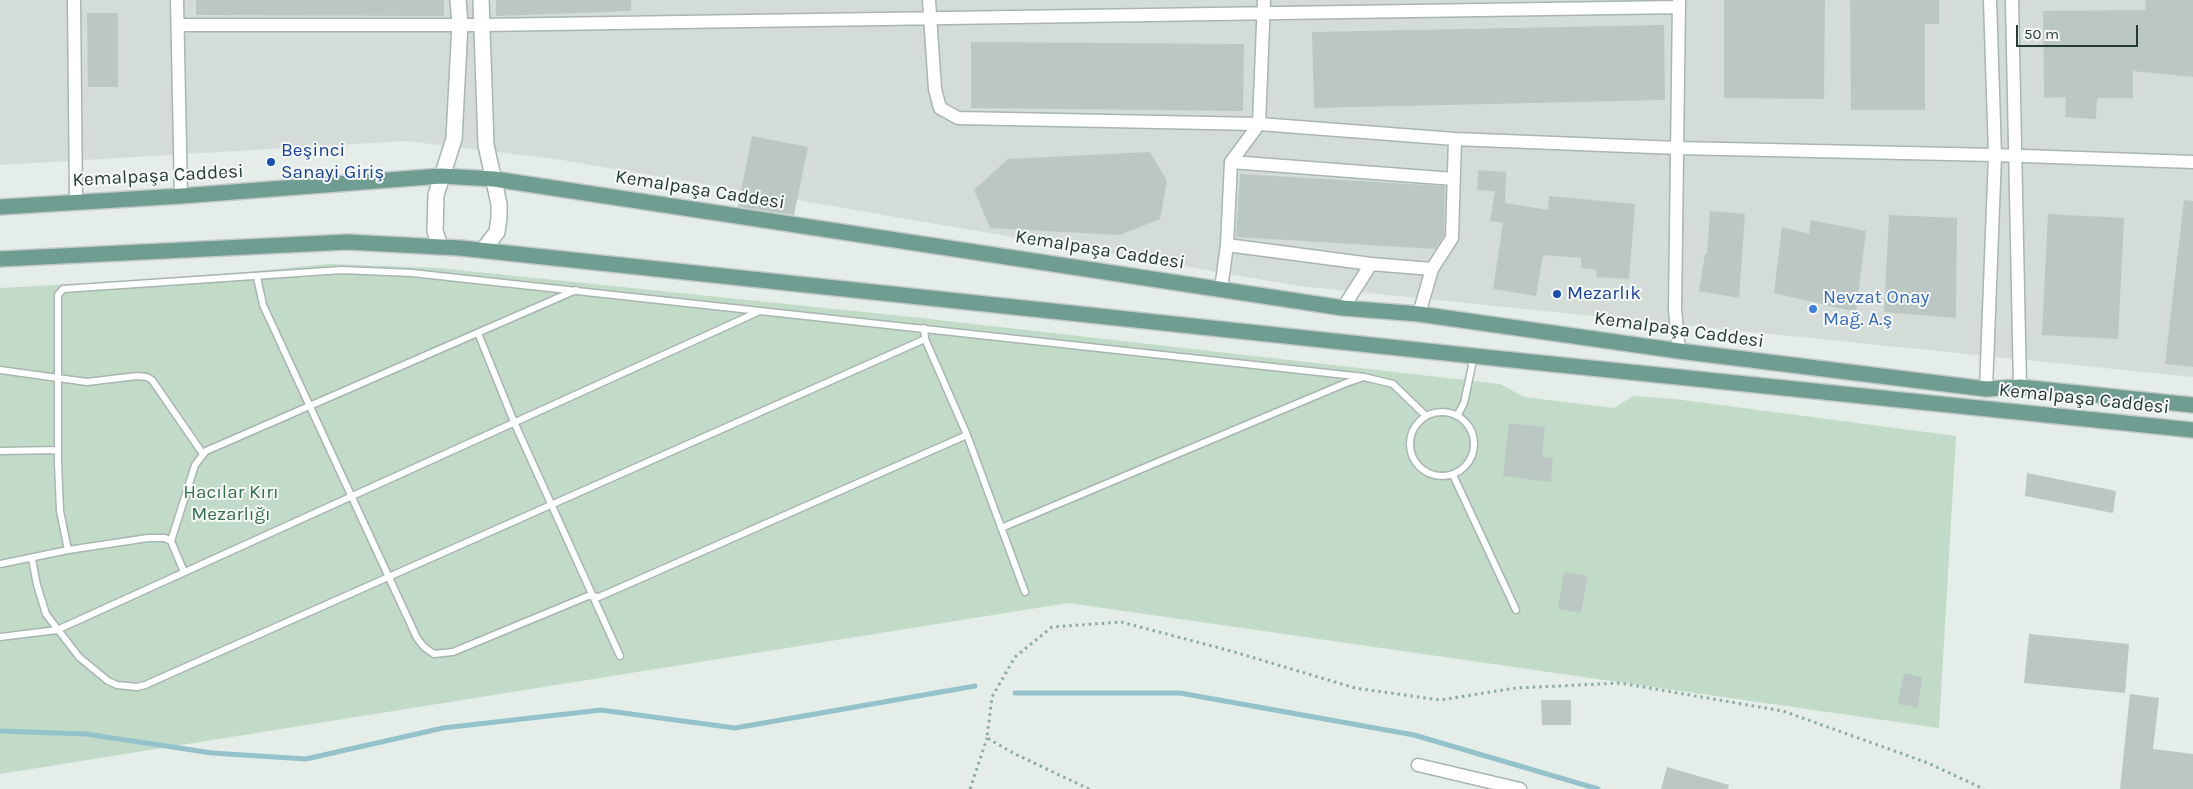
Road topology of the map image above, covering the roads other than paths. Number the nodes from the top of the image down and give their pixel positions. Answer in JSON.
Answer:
{"nodes":[{"id":1,"x":74,"y":0,"type":"edge"},
{"id":2,"x":177,"y":0,"type":"edge"},
{"id":3,"x":458,"y":0,"type":"edge"},
{"id":4,"x":481,"y":0,"type":"edge"},
{"id":5,"x":929,"y":0,"type":"edge"},
{"id":6,"x":1990,"y":0,"type":"edge"},
{"id":7,"x":2012,"y":0,"type":"edge"},
{"id":8,"x":1679,"y":3,"type":"edge"},
{"id":9,"x":1264,"y":6,"type":"edge"},
{"id":10,"x":930,"y":18,"type":"junction"},
{"id":11,"x":460,"y":24,"type":"junction"},
{"id":12,"x":180,"y":25,"type":"junction"},
{"id":13,"x":482,"y":25,"type":"junction"},
{"id":14,"x":1258,"y":124,"type":"junction"},
{"id":15,"x":1455,"y":139,"type":"junction"},
{"id":16,"x":1678,"y":148,"type":"junction"},
{"id":17,"x":1995,"y":155,"type":"junction"},
{"id":18,"x":2015,"y":157,"type":"junction"},
{"id":19,"x":1231,"y":162,"type":"junction"},
{"id":20,"x":2193,"y":162,"type":"edge"},
{"id":21,"x":441,"y":176,"type":"junction"},
{"id":22,"x":494,"y":179,"type":"junction"},
{"id":23,"x":1454,"y":179,"type":"junction"},
{"id":24,"x":181,"y":196,"type":"junction"},
{"id":25,"x":76,"y":201,"type":"junction"},
{"id":26,"x":0,"y":206,"type":"edge"},
{"id":27,"x":1227,"y":245,"type":"junction"},
{"id":28,"x":440,"y":246,"type":"junction"},
{"id":29,"x":483,"y":250,"type":"junction"},
{"id":30,"x":0,"y":260,"type":"edge"},
{"id":31,"x":1371,"y":264,"type":"junction"},
{"id":32,"x":1432,"y":269,"type":"junction"},
{"id":33,"x":257,"y":278,"type":"junction"},
{"id":34,"x":1221,"y":288,"type":"junction"},
{"id":35,"x":577,"y":290,"type":"junction"},
{"id":36,"x":1343,"y":308,"type":"junction"},
{"id":37,"x":761,"y":311,"type":"junction"},
{"id":38,"x":1419,"y":314,"type":"junction"},
{"id":39,"x":924,"y":328,"type":"junction"},
{"id":40,"x":478,"y":333,"type":"junction"},
{"id":41,"x":925,"y":339,"type":"junction"},
{"id":42,"x":1679,"y":351,"type":"junction"},
{"id":43,"x":1474,"y":356,"type":"junction"},
{"id":44,"x":0,"y":370,"type":"edge"},
{"id":45,"x":59,"y":377,"type":"junction"},
{"id":46,"x":1364,"y":377,"type":"junction"},
{"id":47,"x":2020,"y":387,"type":"junction"},
{"id":48,"x":1986,"y":389,"type":"junction"},
{"id":49,"x":309,"y":405,"type":"junction"},
{"id":50,"x":2193,"y":405,"type":"edge"},
{"id":51,"x":1426,"y":416,"type":"junction"},
{"id":52,"x":1457,"y":416,"type":"junction"},
{"id":53,"x":514,"y":422,"type":"junction"},
{"id":54,"x":2193,"y":430,"type":"edge"},
{"id":55,"x":967,"y":435,"type":"junction"},
{"id":56,"x":58,"y":450,"type":"junction"},
{"id":57,"x":0,"y":451,"type":"edge"},
{"id":58,"x":203,"y":454,"type":"junction"},
{"id":59,"x":1453,"y":475,"type":"junction"},
{"id":60,"x":351,"y":496,"type":"junction"},
{"id":61,"x":552,"y":505,"type":"junction"},
{"id":62,"x":1001,"y":528,"type":"junction"},
{"id":63,"x":171,"y":541,"type":"junction"},
{"id":64,"x":68,"y":550,"type":"junction"},
{"id":65,"x":32,"y":559,"type":"junction"},
{"id":66,"x":0,"y":564,"type":"edge"},
{"id":67,"x":184,"y":572,"type":"junction"},
{"id":68,"x":388,"y":577,"type":"junction"},
{"id":69,"x":1025,"y":592,"type":"dead end"},
{"id":70,"x":593,"y":597,"type":"junction"},
{"id":71,"x":1516,"y":610,"type":"dead end"},
{"id":72,"x":56,"y":630,"type":"junction"},
{"id":73,"x":0,"y":637,"type":"edge"},
{"id":74,"x":620,"y":656,"type":"dead end"},
{"id":75,"x":1418,"y":765,"type":"dead end"},
{"id":76,"x":1520,"y":789,"type":"edge"}],
"edges":[{"from":1,"to":25,"type":"street"},
{"from":2,"to":12,"type":"street"},
{"from":3,"to":11,"type":"street"},
{"from":4,"to":13,"type":"street"},
{"from":5,"to":10,"type":"street"},
{"from":6,"to":17,"type":"street"},
{"from":7,"to":18,"type":"street"},
{"from":8,"to":9,"type":"street"},
{"from":8,"to":16,"type":"street"},
{"from":9,"to":10,"type":"street"},
{"from":9,"to":14,"type":"street"},
{"from":10,"to":13,"type":"street"},
{"from":10,"to":14,"type":"street"},
{"from":11,"to":12,"type":"street"},
{"from":11,"to":13,"type":"street"},
{"from":11,"to":21,"type":"street"},
{"from":12,"to":24,"type":"street"},
{"from":13,"to":22,"type":"street"},
{"from":14,"to":15,"type":"street"},
{"from":14,"to":19,"type":"street"},
{"from":15,"to":16,"type":"street"},
{"from":15,"to":23,"type":"street"},
{"from":16,"to":17,"type":"street"},
{"from":16,"to":42,"type":"street"},
{"from":17,"to":18,"type":"street"},
{"from":17,"to":48,"type":"street"},
{"from":18,"to":20,"type":"street"},
{"from":18,"to":47,"type":"street"},
{"from":19,"to":23,"type":"street"},
{"from":19,"to":27,"type":"street"},
{"from":21,"to":22,"type":"main road","name":"Kemalpaşa Caddesi"},
{"from":21,"to":24,"type":"main road","name":"Kemalpaşa Caddesi"},
{"from":21,"to":28,"type":"street"},
{"from":22,"to":29,"type":"street"},
{"from":22,"to":34,"type":"main road","name":"Kemalpaşa Caddesi"},
{"from":23,"to":32,"type":"street"},
{"from":24,"to":25,"type":"main road","name":"Kemalpaşa Caddesi"},
{"from":25,"to":26,"type":"main road","name":"Kemalpaşa Caddesi"},
{"from":27,"to":31,"type":"street"},
{"from":27,"to":34,"type":"street"},
{"from":28,"to":29,"type":"main road","name":"Kemalpaşa Caddesi"},
{"from":28,"to":30,"type":"main road","name":"Kemalpaşa Caddesi"},
{"from":29,"to":43,"type":"main road","name":"Kemalpaşa Caddesi"},
{"from":31,"to":32,"type":"street"},
{"from":31,"to":36,"type":"street"},
{"from":32,"to":38,"type":"street"},
{"from":33,"to":35,"type":"lane"},
{"from":33,"to":45,"type":"lane"},
{"from":33,"to":49,"type":"lane"},
{"from":34,"to":36,"type":"main road","name":"Kemalpaşa Caddesi"},
{"from":35,"to":37,"type":"lane"},
{"from":35,"to":40,"type":"lane"},
{"from":36,"to":38,"type":"main road","name":"Kemalpaşa Caddesi"},
{"from":37,"to":39,"type":"lane"},
{"from":37,"to":53,"type":"lane"},
{"from":38,"to":42,"type":"main road","name":"Kemalpaşa Caddesi"},
{"from":39,"to":41,"type":"lane"},
{"from":39,"to":46,"type":"lane"},
{"from":40,"to":49,"type":"lane"},
{"from":40,"to":53,"type":"lane"},
{"from":41,"to":55,"type":"lane"},
{"from":41,"to":61,"type":"lane"},
{"from":42,"to":48,"type":"main road","name":"Kemalpaşa Caddesi"},
{"from":43,"to":52,"type":"lane"},
{"from":43,"to":54,"type":"main road","name":"Kemalpaşa Caddesi"},
{"from":44,"to":45,"type":"lane"},
{"from":45,"to":56,"type":"lane"},
{"from":45,"to":58,"type":"lane"},
{"from":46,"to":51,"type":"lane"},
{"from":46,"to":62,"type":"lane"},
{"from":47,"to":48,"type":"main road","name":"Kemalpaşa Caddesi"},
{"from":47,"to":50,"type":"main road","name":"Kemalpaşa Caddesi"},
{"from":49,"to":58,"type":"lane"},
{"from":49,"to":60,"type":"lane"},
{"from":51,"to":52,"type":"lane"},
{"from":51,"to":59,"type":"lane"},
{"from":52,"to":59,"type":"lane"},
{"from":53,"to":60,"type":"lane"},
{"from":53,"to":61,"type":"lane"},
{"from":55,"to":62,"type":"lane"},
{"from":55,"to":70,"type":"lane"},
{"from":56,"to":57,"type":"lane"},
{"from":56,"to":64,"type":"lane"},
{"from":58,"to":63,"type":"lane"},
{"from":59,"to":71,"type":"lane"},
{"from":60,"to":67,"type":"lane"},
{"from":60,"to":68,"type":"lane"},
{"from":61,"to":68,"type":"lane"},
{"from":61,"to":70,"type":"lane"},
{"from":62,"to":69,"type":"lane"},
{"from":63,"to":64,"type":"lane"},
{"from":63,"to":67,"type":"lane"},
{"from":64,"to":65,"type":"lane"},
{"from":65,"to":66,"type":"lane"},
{"from":65,"to":72,"type":"lane"},
{"from":67,"to":72,"type":"lane"},
{"from":68,"to":70,"type":"lane"},
{"from":68,"to":72,"type":"lane"},
{"from":70,"to":74,"type":"lane"},
{"from":72,"to":73,"type":"lane"},
{"from":75,"to":76,"type":"street"}]}
